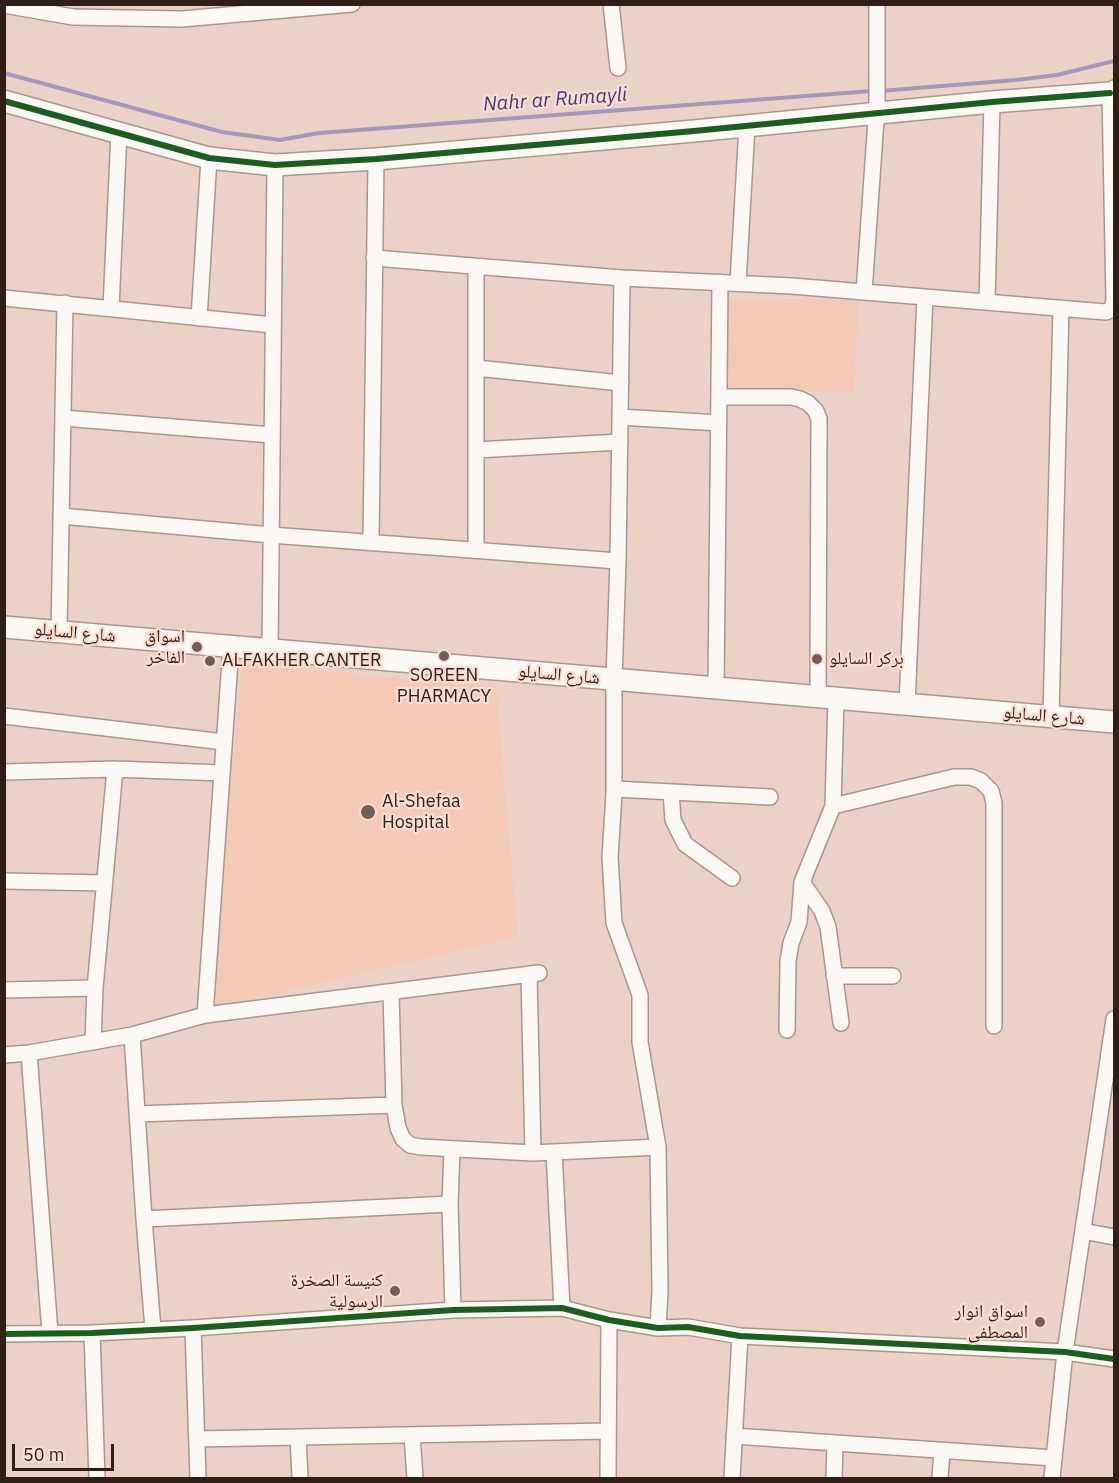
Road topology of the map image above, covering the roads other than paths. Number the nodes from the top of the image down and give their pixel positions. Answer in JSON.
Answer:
{"nodes":[{"id":1,"x":352,"y":4,"type":"edge"},
{"id":2,"x":611,"y":4,"type":"edge"},
{"id":3,"x":877,"y":4,"type":"edge"},
{"id":4,"x":4,"y":5,"type":"edge"},
{"id":5,"x":618,"y":68,"type":"dead end"},
{"id":6,"x":1112,"y":90,"type":"edge"},
{"id":7,"x":4,"y":101,"type":"edge"},
{"id":8,"x":992,"y":102,"type":"junction"},
{"id":9,"x":877,"y":109,"type":"junction"},
{"id":10,"x":747,"y":126,"type":"junction"},
{"id":11,"x":118,"y":132,"type":"junction"},
{"id":12,"x":209,"y":158,"type":"junction"},
{"id":13,"x":376,"y":159,"type":"junction"},
{"id":14,"x":275,"y":165,"type":"junction"},
{"id":15,"x":374,"y":258,"type":"junction"},
{"id":16,"x":476,"y":266,"type":"junction"},
{"id":17,"x":622,"y":278,"type":"junction"},
{"id":18,"x":720,"y":282,"type":"junction"},
{"id":19,"x":738,"y":283,"type":"junction"},
{"id":20,"x":864,"y":291,"type":"junction"},
{"id":21,"x":925,"y":297,"type":"junction"},
{"id":22,"x":4,"y":298,"type":"edge"},
{"id":23,"x":987,"y":302,"type":"junction"},
{"id":24,"x":65,"y":303,"type":"junction"},
{"id":25,"x":111,"y":308,"type":"junction"},
{"id":26,"x":1061,"y":308,"type":"junction"},
{"id":27,"x":199,"y":318,"type":"junction"},
{"id":28,"x":273,"y":325,"type":"junction"},
{"id":29,"x":476,"y":368,"type":"junction"},
{"id":30,"x":621,"y":383,"type":"junction"},
{"id":31,"x":719,"y":397,"type":"junction"},
{"id":32,"x":620,"y":417,"type":"junction"},
{"id":33,"x":63,"y":418,"type":"junction"},
{"id":34,"x":719,"y":423,"type":"junction"},
{"id":35,"x":272,"y":435,"type":"junction"},
{"id":36,"x":620,"y":442,"type":"junction"},
{"id":37,"x":476,"y":450,"type":"junction"},
{"id":38,"x":61,"y":516,"type":"junction"},
{"id":39,"x":271,"y":535,"type":"junction"},
{"id":40,"x":371,"y":543,"type":"junction"},
{"id":41,"x":476,"y":550,"type":"junction"},
{"id":42,"x":618,"y":561,"type":"junction"},
{"id":43,"x":4,"y":627,"type":"edge"},
{"id":44,"x":59,"y":632,"type":"junction"},
{"id":45,"x":231,"y":646,"type":"junction"},
{"id":46,"x":270,"y":650,"type":"junction"},
{"id":47,"x":614,"y":679,"type":"junction"},
{"id":48,"x":716,"y":688,"type":"junction"},
{"id":49,"x":827,"y":697,"type":"junction"},
{"id":50,"x":907,"y":704,"type":"junction"},
{"id":51,"x":4,"y":716,"type":"edge"},
{"id":52,"x":1051,"y":717,"type":"junction"},
{"id":53,"x":1114,"y":722,"type":"edge"},
{"id":54,"x":224,"y":742,"type":"junction"},
{"id":55,"x":115,"y":769,"type":"junction"},
{"id":56,"x":4,"y":772,"type":"edge"},
{"id":57,"x":222,"y":773,"type":"junction"},
{"id":58,"x":614,"y":789,"type":"junction"},
{"id":59,"x":671,"y":792,"type":"junction"},
{"id":60,"x":770,"y":797,"type":"dead end"},
{"id":61,"x":833,"y":806,"type":"junction"},
{"id":62,"x":732,"y":878,"type":"dead end"},
{"id":63,"x":4,"y":881,"type":"edge"},
{"id":64,"x":802,"y":882,"type":"junction"},
{"id":65,"x":104,"y":883,"type":"junction"},
{"id":66,"x":834,"y":976,"type":"junction"},
{"id":67,"x":893,"y":976,"type":"dead end"},
{"id":68,"x":95,"y":988,"type":"junction"},
{"id":69,"x":4,"y":990,"type":"edge"},
{"id":70,"x":391,"y":992,"type":"junction"},
{"id":71,"x":205,"y":1015,"type":"junction"},
{"id":72,"x":1114,"y":1018,"type":"edge"},
{"id":73,"x":841,"y":1023,"type":"dead end"},
{"id":74,"x":994,"y":1026,"type":"dead end"},
{"id":75,"x":787,"y":1030,"type":"dead end"},
{"id":76,"x":132,"y":1035,"type":"junction"},
{"id":77,"x":93,"y":1042,"type":"junction"},
{"id":78,"x":29,"y":1053,"type":"junction"},
{"id":79,"x":4,"y":1056,"type":"edge"},
{"id":80,"x":394,"y":1105,"type":"junction"},
{"id":81,"x":137,"y":1114,"type":"junction"},
{"id":82,"x":658,"y":1147,"type":"junction"},
{"id":83,"x":452,"y":1149,"type":"junction"},
{"id":84,"x":554,"y":1152,"type":"junction"},
{"id":85,"x":533,"y":1153,"type":"junction"},
{"id":86,"x":450,"y":1204,"type":"junction"},
{"id":87,"x":144,"y":1219,"type":"junction"},
{"id":88,"x":1083,"y":1231,"type":"junction"},
{"id":89,"x":1114,"y":1237,"type":"edge"},
{"id":90,"x":562,"y":1308,"type":"junction"},
{"id":91,"x":453,"y":1310,"type":"junction"},
{"id":92,"x":609,"y":1320,"type":"junction"},
{"id":93,"x":193,"y":1328,"type":"junction"},
{"id":94,"x":658,"y":1328,"type":"junction"},
{"id":95,"x":153,"y":1329,"type":"junction"},
{"id":96,"x":50,"y":1333,"type":"junction"},
{"id":97,"x":92,"y":1333,"type":"junction"},
{"id":98,"x":4,"y":1334,"type":"edge"},
{"id":99,"x":740,"y":1336,"type":"junction"},
{"id":100,"x":1065,"y":1352,"type":"junction"},
{"id":101,"x":1114,"y":1359,"type":"edge"},
{"id":102,"x":608,"y":1431,"type":"junction"},
{"id":103,"x":412,"y":1435,"type":"junction"},
{"id":104,"x":734,"y":1436,"type":"junction"},
{"id":105,"x":298,"y":1437,"type":"junction"},
{"id":106,"x":196,"y":1439,"type":"junction"},
{"id":107,"x":836,"y":1443,"type":"junction"},
{"id":108,"x":942,"y":1451,"type":"junction"},
{"id":109,"x":1054,"y":1458,"type":"junction"},
{"id":110,"x":97,"y":1479,"type":"edge"},
{"id":111,"x":198,"y":1479,"type":"edge"},
{"id":112,"x":300,"y":1479,"type":"edge"},
{"id":113,"x":415,"y":1479,"type":"edge"},
{"id":114,"x":608,"y":1479,"type":"edge"},
{"id":115,"x":732,"y":1479,"type":"edge"},
{"id":116,"x":834,"y":1479,"type":"edge"},
{"id":117,"x":940,"y":1479,"type":"edge"},
{"id":118,"x":1052,"y":1479,"type":"edge"}],
"edges":[{"from":1,"to":4,"type":"street"},
{"from":2,"to":5,"type":"street"},
{"from":3,"to":9,"type":"street"},
{"from":6,"to":8,"type":"street"},
{"from":6,"to":26,"type":"street"},
{"from":7,"to":11,"type":"street"},
{"from":8,"to":9,"type":"street"},
{"from":8,"to":23,"type":"street"},
{"from":9,"to":10,"type":"street"},
{"from":9,"to":20,"type":"street"},
{"from":10,"to":13,"type":"street"},
{"from":10,"to":19,"type":"street"},
{"from":11,"to":12,"type":"street"},
{"from":11,"to":25,"type":"street"},
{"from":12,"to":14,"type":"street"},
{"from":12,"to":27,"type":"street"},
{"from":13,"to":14,"type":"street"},
{"from":13,"to":15,"type":"street"},
{"from":14,"to":28,"type":"street"},
{"from":15,"to":16,"type":"street"},
{"from":15,"to":40,"type":"street"},
{"from":16,"to":17,"type":"street"},
{"from":16,"to":29,"type":"street"},
{"from":17,"to":18,"type":"street"},
{"from":17,"to":30,"type":"street"},
{"from":18,"to":19,"type":"street"},
{"from":18,"to":31,"type":"street"},
{"from":19,"to":20,"type":"street"},
{"from":20,"to":21,"type":"street"},
{"from":21,"to":23,"type":"street"},
{"from":21,"to":50,"type":"street"},
{"from":22,"to":24,"type":"street"},
{"from":23,"to":26,"type":"street"},
{"from":24,"to":25,"type":"street"},
{"from":24,"to":33,"type":"street"},
{"from":25,"to":27,"type":"street"},
{"from":26,"to":52,"type":"street"},
{"from":27,"to":28,"type":"street"},
{"from":28,"to":35,"type":"street"},
{"from":29,"to":30,"type":"street"},
{"from":29,"to":37,"type":"street"},
{"from":30,"to":32,"type":"street"},
{"from":31,"to":34,"type":"street"},
{"from":31,"to":49,"type":"street"},
{"from":32,"to":34,"type":"street"},
{"from":32,"to":36,"type":"street"},
{"from":33,"to":35,"type":"street"},
{"from":33,"to":38,"type":"street"},
{"from":34,"to":48,"type":"street"},
{"from":35,"to":39,"type":"street"},
{"from":36,"to":37,"type":"street"},
{"from":36,"to":42,"type":"street"},
{"from":37,"to":41,"type":"street"},
{"from":38,"to":39,"type":"street"},
{"from":38,"to":44,"type":"street"},
{"from":39,"to":40,"type":"street"},
{"from":39,"to":46,"type":"street"},
{"from":40,"to":41,"type":"street"},
{"from":41,"to":42,"type":"street"},
{"from":42,"to":47,"type":"street"},
{"from":43,"to":44,"type":"street","name":"شارع السايلو"},
{"from":44,"to":45,"type":"street","name":"شارع السايلو"},
{"from":45,"to":46,"type":"street","name":"شارع السايلو"},
{"from":45,"to":54,"type":"street"},
{"from":46,"to":47,"type":"street","name":"شارع السايلو"},
{"from":47,"to":48,"type":"street","name":"شارع السايلو"},
{"from":47,"to":58,"type":"street"},
{"from":48,"to":49,"type":"street","name":"شارع السايلو"},
{"from":49,"to":50,"type":"street","name":"شارع السايلو"},
{"from":49,"to":61,"type":"street"},
{"from":50,"to":52,"type":"street","name":"شارع السايلو"},
{"from":51,"to":54,"type":"street"},
{"from":52,"to":53,"type":"street","name":"شارع السايلو"},
{"from":54,"to":57,"type":"street"},
{"from":55,"to":56,"type":"street"},
{"from":55,"to":57,"type":"street"},
{"from":55,"to":65,"type":"street"},
{"from":57,"to":71,"type":"street"},
{"from":58,"to":59,"type":"street"},
{"from":58,"to":82,"type":"street"},
{"from":59,"to":60,"type":"street"},
{"from":59,"to":62,"type":"street"},
{"from":61,"to":64,"type":"street"},
{"from":61,"to":74,"type":"street"},
{"from":63,"to":65,"type":"street"},
{"from":64,"to":66,"type":"street"},
{"from":64,"to":75,"type":"street"},
{"from":65,"to":68,"type":"street"},
{"from":66,"to":67,"type":"street"},
{"from":66,"to":73,"type":"street"},
{"from":68,"to":69,"type":"street"},
{"from":68,"to":77,"type":"street"},
{"from":70,"to":71,"type":"street"},
{"from":70,"to":80,"type":"street"},
{"from":70,"to":85,"type":"street"},
{"from":71,"to":76,"type":"street"},
{"from":72,"to":88,"type":"street"},
{"from":76,"to":77,"type":"street"},
{"from":76,"to":81,"type":"street"},
{"from":77,"to":78,"type":"street"},
{"from":78,"to":79,"type":"street"},
{"from":78,"to":96,"type":"street"},
{"from":80,"to":81,"type":"street"},
{"from":80,"to":83,"type":"street"},
{"from":81,"to":87,"type":"street"},
{"from":82,"to":84,"type":"street"},
{"from":82,"to":94,"type":"street"},
{"from":83,"to":85,"type":"street"},
{"from":83,"to":86,"type":"street"},
{"from":84,"to":85,"type":"street"},
{"from":84,"to":90,"type":"street"},
{"from":86,"to":87,"type":"street"},
{"from":86,"to":91,"type":"street"},
{"from":87,"to":95,"type":"street"},
{"from":88,"to":89,"type":"street"},
{"from":88,"to":100,"type":"street"},
{"from":90,"to":91,"type":"street"},
{"from":90,"to":92,"type":"street"},
{"from":91,"to":93,"type":"street"},
{"from":92,"to":94,"type":"street"},
{"from":92,"to":102,"type":"street"},
{"from":93,"to":95,"type":"street"},
{"from":93,"to":106,"type":"street"},
{"from":94,"to":99,"type":"street"},
{"from":95,"to":97,"type":"street"},
{"from":96,"to":97,"type":"street"},
{"from":96,"to":98,"type":"street"},
{"from":97,"to":110,"type":"street"},
{"from":99,"to":100,"type":"street"},
{"from":99,"to":104,"type":"street"},
{"from":100,"to":101,"type":"street"},
{"from":100,"to":109,"type":"street"},
{"from":102,"to":103,"type":"street"},
{"from":102,"to":114,"type":"street"},
{"from":103,"to":105,"type":"street"},
{"from":103,"to":113,"type":"street"},
{"from":104,"to":107,"type":"street"},
{"from":104,"to":115,"type":"street"},
{"from":105,"to":106,"type":"street"},
{"from":105,"to":112,"type":"street"},
{"from":106,"to":111,"type":"street"},
{"from":107,"to":108,"type":"street"},
{"from":107,"to":116,"type":"street"},
{"from":108,"to":109,"type":"street"},
{"from":108,"to":117,"type":"street"},
{"from":109,"to":118,"type":"street"}]}
